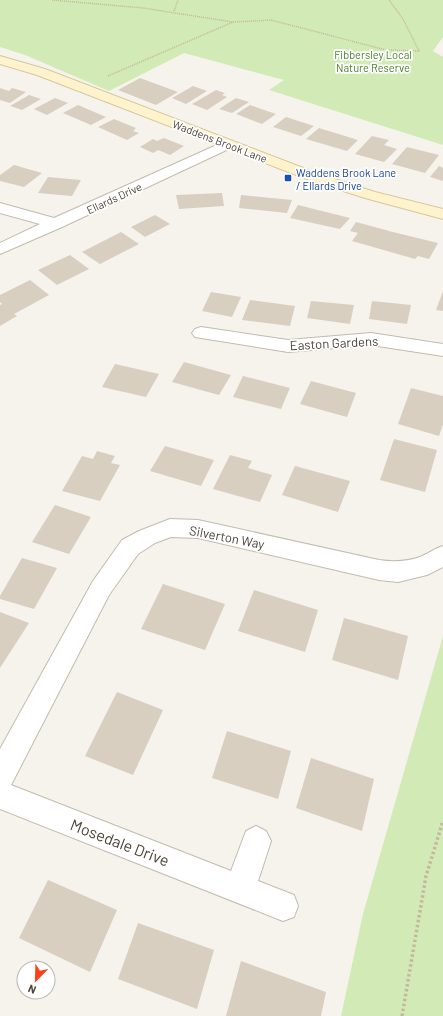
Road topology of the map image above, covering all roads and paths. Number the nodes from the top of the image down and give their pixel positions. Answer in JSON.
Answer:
{"nodes":[{"id":1,"x":52,"y":0,"type":"edge"},
{"id":2,"x":178,"y":0,"type":"edge"},
{"id":3,"x":389,"y":0,"type":"edge"},
{"id":4,"x":174,"y":11,"type":"dead end"},
{"id":5,"x":234,"y":22,"type":"junction"},
{"id":6,"x":0,"y":60,"type":"edge"},
{"id":7,"x":82,"y":88,"type":"junction"},
{"id":8,"x":228,"y":144,"type":"junction"},
{"id":9,"x":0,"y":208,"type":"edge"},
{"id":10,"x":443,"y":214,"type":"edge"},
{"id":11,"x":56,"y":224,"type":"junction"},
{"id":12,"x":0,"y":250,"type":"edge"},
{"id":13,"x":201,"y":333,"type":"dead end"},
{"id":14,"x":443,"y":350,"type":"edge"},
{"id":15,"x":443,"y":555,"type":"edge"},
{"id":16,"x":0,"y":777,"type":"edge"},
{"id":17,"x":0,"y":795,"type":"edge"},
{"id":18,"x":443,"y":821,"type":"edge"},
{"id":19,"x":256,"y":841,"type":"dead end"},
{"id":20,"x":240,"y":889,"type":"junction"},
{"id":21,"x":283,"y":906,"type":"dead end"},
{"id":22,"x":402,"y":1016,"type":"edge"}],
"edges":[{"from":1,"to":5,"type":"path"},
{"from":2,"to":4,"type":"path"},
{"from":3,"to":5,"type":"path"},
{"from":5,"to":7,"type":"path"},
{"from":6,"to":7,"type":"main road","name":"Waddens Brook Lane"},
{"from":7,"to":8,"type":"main road","name":"Waddens Brook Lane"},
{"from":8,"to":10,"type":"main road","name":"Waddens Brook Lane"},
{"from":8,"to":11,"type":"street","name":"Ellards Drive"},
{"from":9,"to":11,"type":"street"},
{"from":11,"to":12,"type":"street","name":"Ellards Drive"},
{"from":13,"to":14,"type":"street","name":"Easton Gardens"},
{"from":15,"to":16,"type":"street","name":"Silverton Way"},
{"from":17,"to":20,"type":"street","name":"Mosedale Drive"},
{"from":18,"to":22,"type":"path"},
{"from":19,"to":20,"type":"street"},
{"from":20,"to":21,"type":"street","name":"Mosedale Drive"}]}
